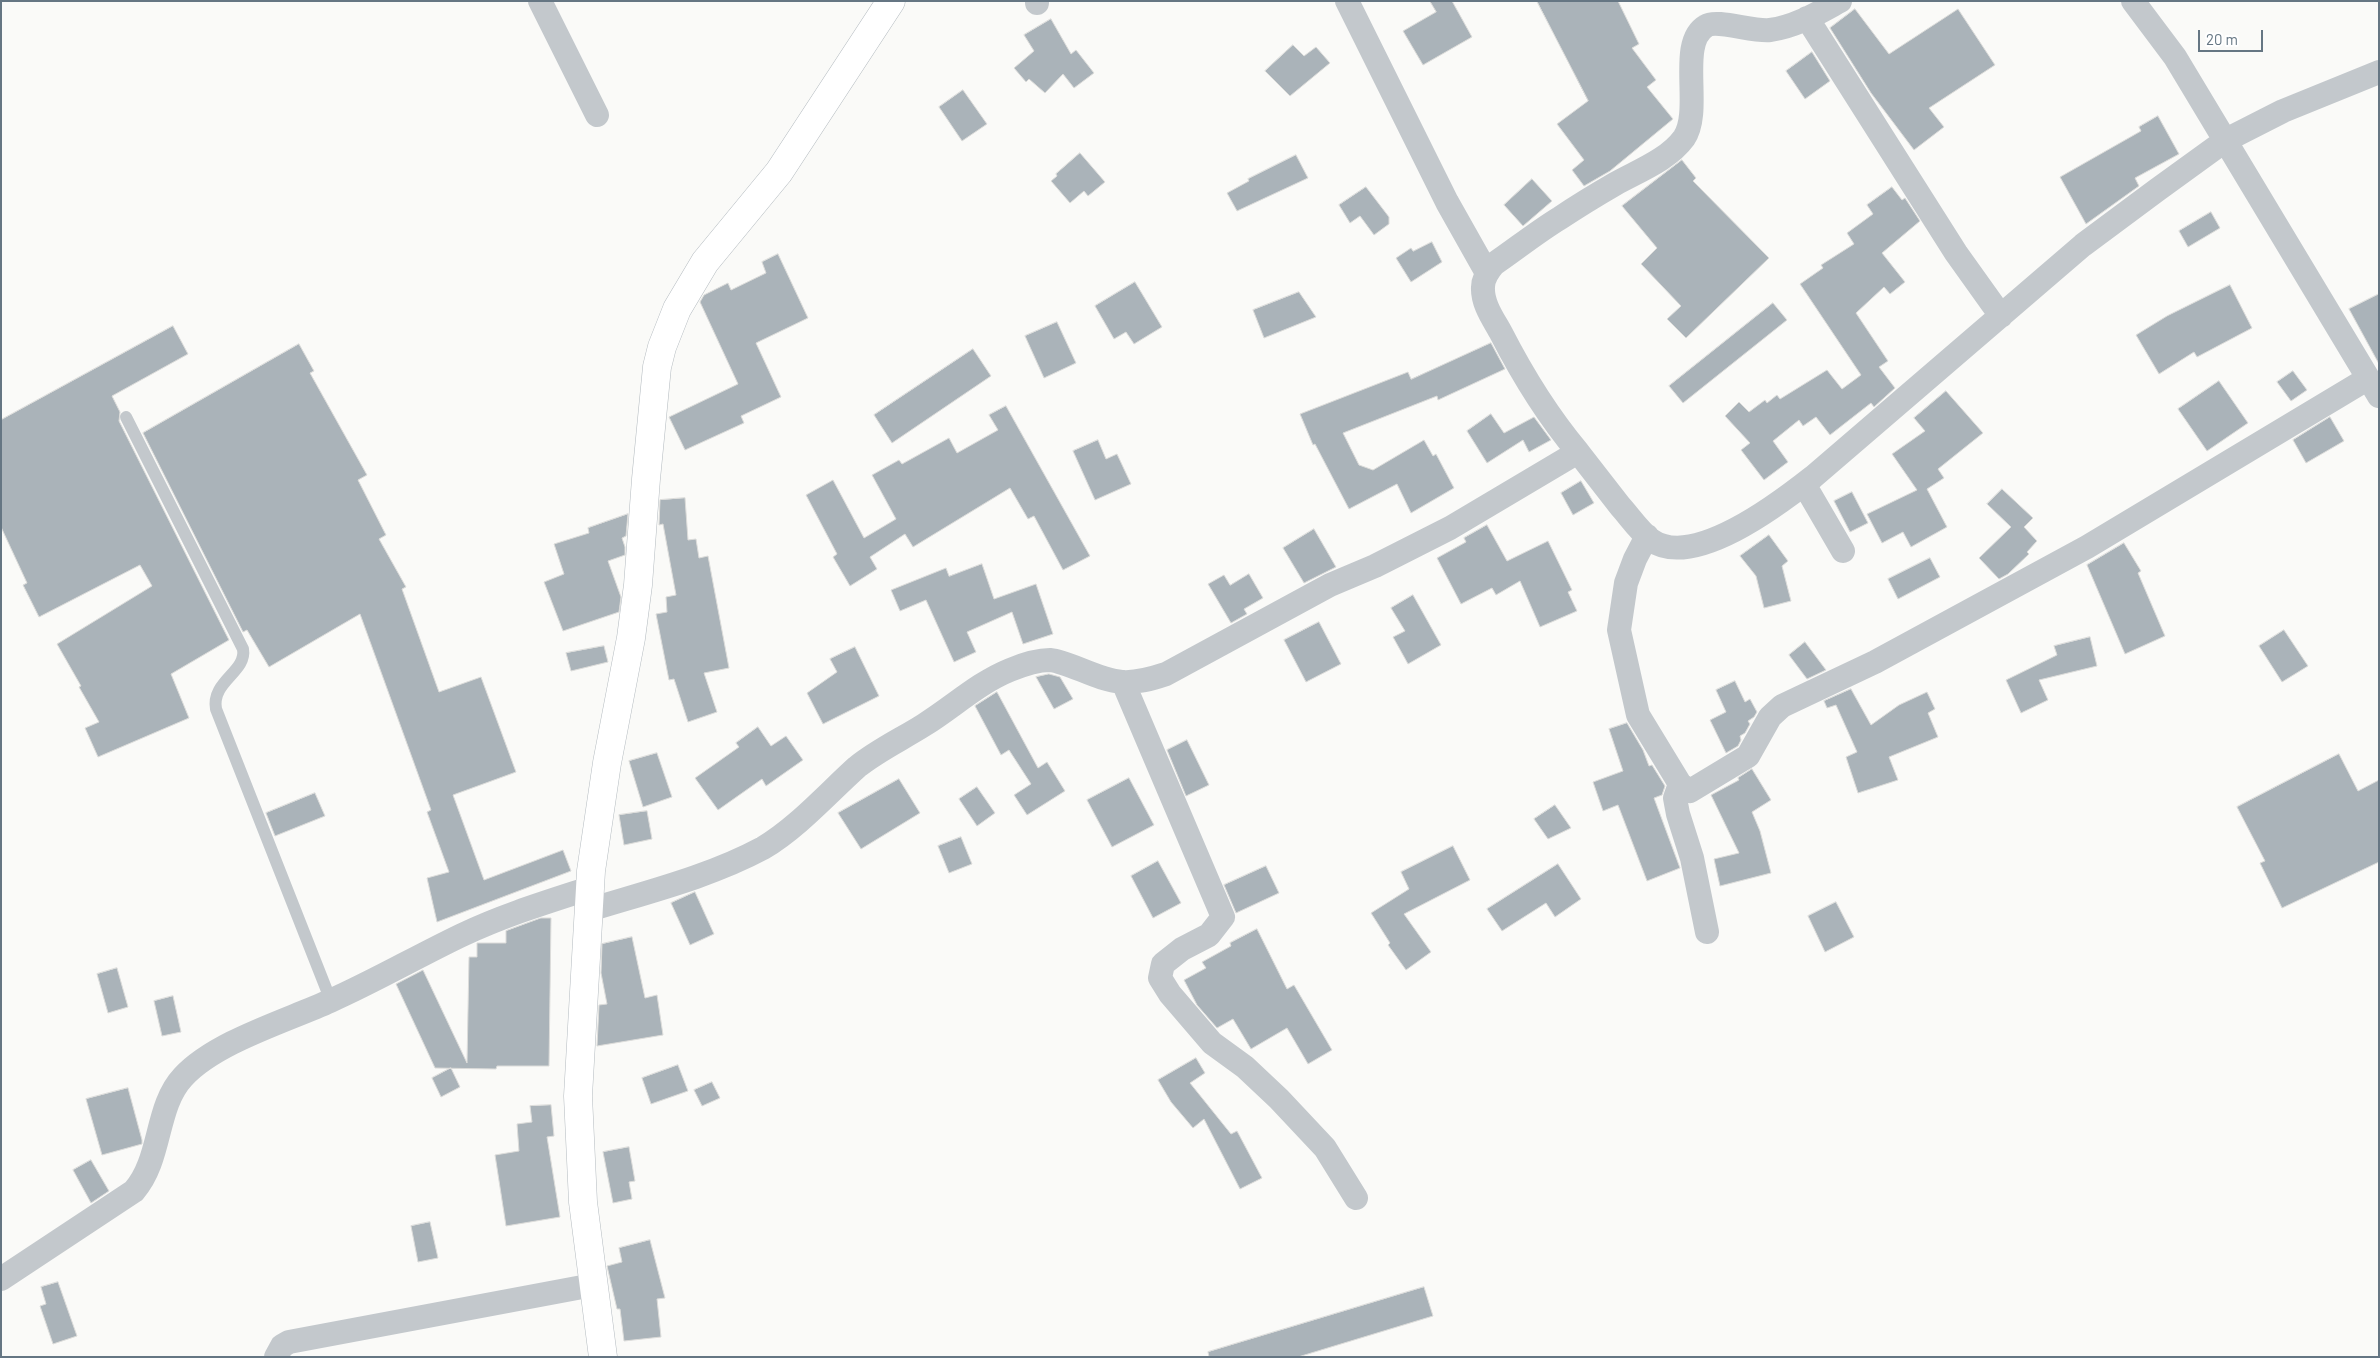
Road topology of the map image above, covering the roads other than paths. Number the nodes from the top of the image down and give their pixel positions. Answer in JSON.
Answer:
{"nodes":[{"id":1,"x":540,"y":1,"type":"edge"},
{"id":2,"x":891,"y":1,"type":"edge"},
{"id":3,"x":1347,"y":1,"type":"edge"},
{"id":4,"x":1840,"y":1,"type":"edge"},
{"id":5,"x":2133,"y":1,"type":"edge"},
{"id":6,"x":1808,"y":18,"type":"junction"},
{"id":7,"x":2379,"y":72,"type":"edge"},
{"id":8,"x":597,"y":115,"type":"dead end"},
{"id":9,"x":2226,"y":140,"type":"junction"},
{"id":10,"x":1487,"y":273,"type":"junction"},
{"id":11,"x":2001,"y":316,"type":"junction"},
{"id":12,"x":2373,"y":388,"type":"edge"},
{"id":13,"x":126,"y":417,"type":"dead end"},
{"id":14,"x":1578,"y":452,"type":"junction"},
{"id":15,"x":1804,"y":484,"type":"junction"},
{"id":16,"x":1647,"y":536,"type":"junction"},
{"id":17,"x":1843,"y":551,"type":"dead end"},
{"id":18,"x":1122,"y":682,"type":"junction"},
{"id":19,"x":1680,"y":784,"type":"junction"},
{"id":20,"x":590,"y":899,"type":"junction"},
{"id":21,"x":1707,"y":932,"type":"dead end"},
{"id":22,"x":331,"y":1001,"type":"junction"},
{"id":23,"x":1356,"y":1198,"type":"dead end"},
{"id":24,"x":1,"y":1279,"type":"edge"},
{"id":25,"x":593,"y":1285,"type":"junction"},
{"id":26,"x":276,"y":1357,"type":"edge"},
{"id":27,"x":603,"y":1357,"type":"edge"}],
"edges":[{"from":1,"to":8,"type":"street"},
{"from":2,"to":20,"type":"street"},
{"from":3,"to":10,"type":"street"},
{"from":4,"to":6,"type":"street"},
{"from":5,"to":9,"type":"street"},
{"from":6,"to":10,"type":"street"},
{"from":6,"to":11,"type":"street"},
{"from":7,"to":9,"type":"street"},
{"from":9,"to":11,"type":"street"},
{"from":9,"to":12,"type":"street"},
{"from":10,"to":14,"type":"street"},
{"from":11,"to":15,"type":"street"},
{"from":12,"to":19,"type":"street"},
{"from":13,"to":22,"type":"lane"},
{"from":14,"to":16,"type":"street"},
{"from":14,"to":18,"type":"street"},
{"from":15,"to":16,"type":"street"},
{"from":15,"to":17,"type":"street"},
{"from":16,"to":19,"type":"street"},
{"from":18,"to":20,"type":"street"},
{"from":18,"to":23,"type":"street"},
{"from":19,"to":21,"type":"street"},
{"from":20,"to":22,"type":"street"},
{"from":20,"to":25,"type":"street"},
{"from":22,"to":24,"type":"street"},
{"from":25,"to":26,"type":"street"},
{"from":25,"to":27,"type":"street"}]}
